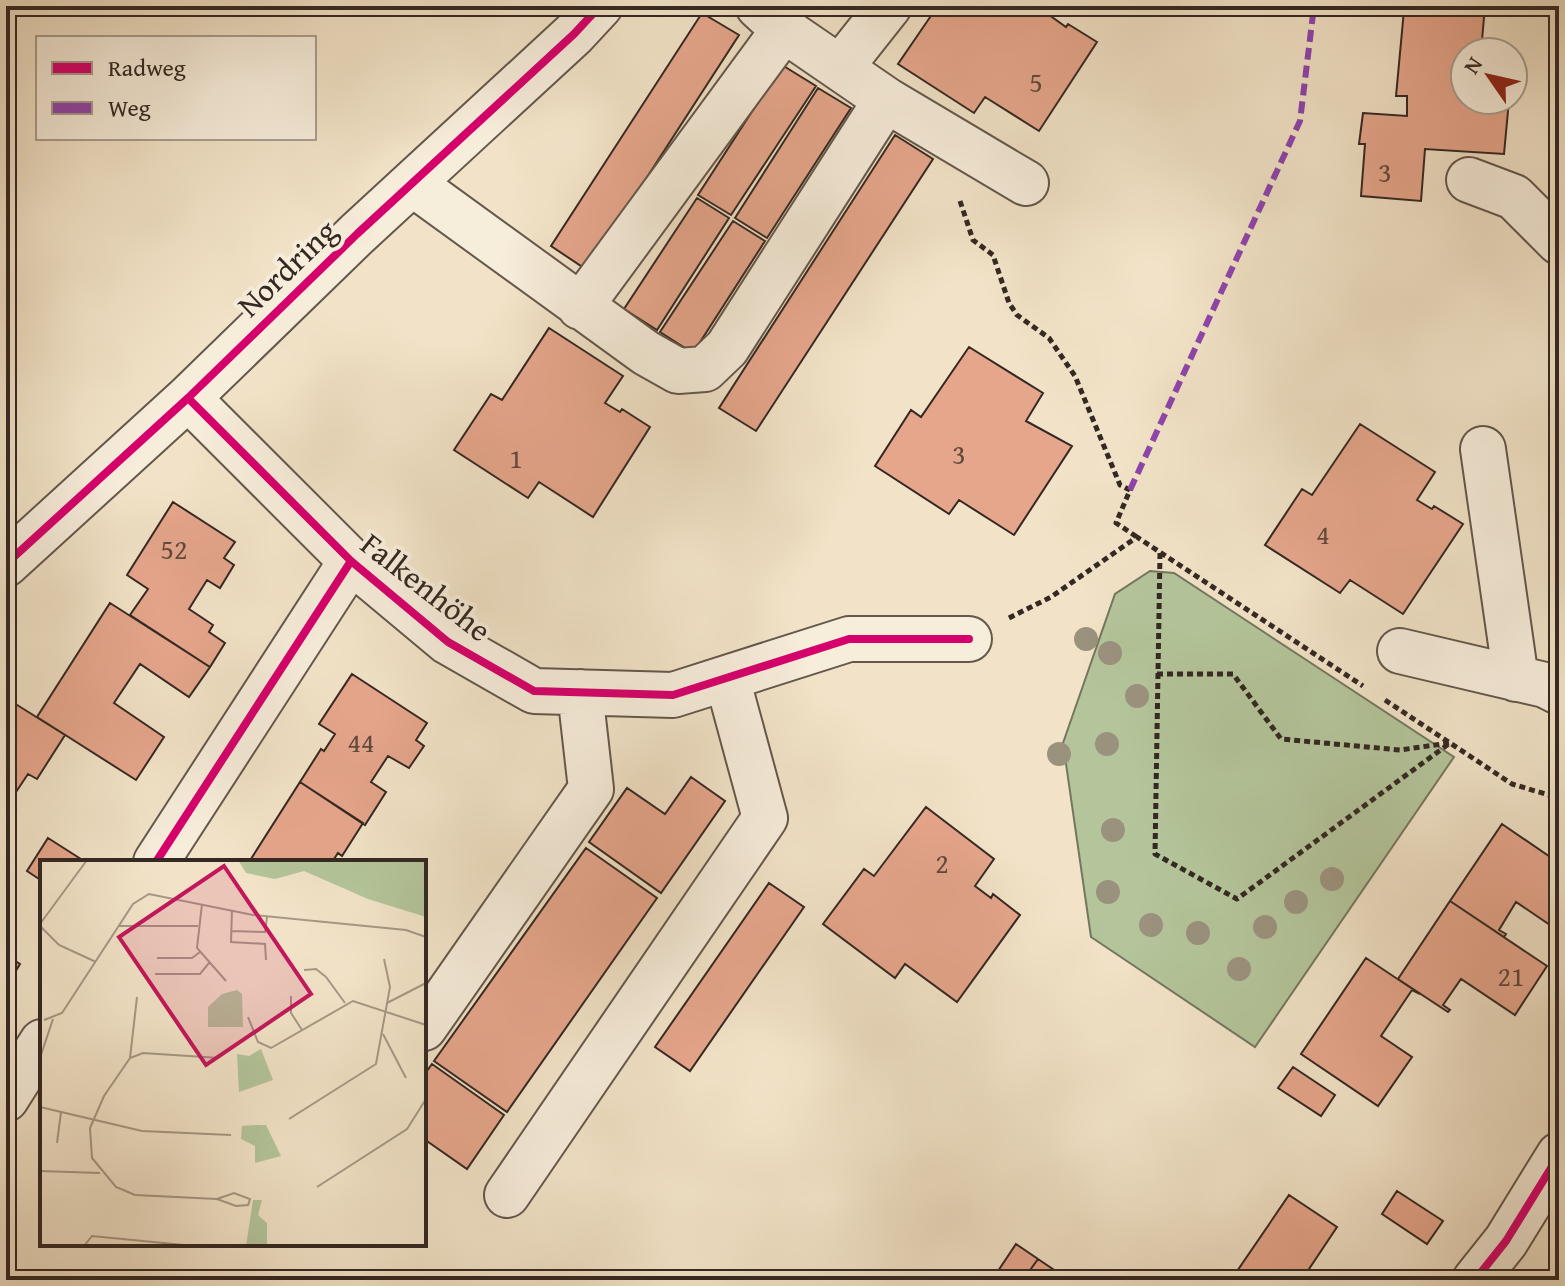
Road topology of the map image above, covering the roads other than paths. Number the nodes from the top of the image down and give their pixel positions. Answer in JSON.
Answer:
{"nodes":[{"id":1,"x":600,"y":6,"type":"edge"},
{"id":2,"x":889,"y":6,"type":"edge"},
{"id":3,"x":771,"y":17,"type":"edge"},
{"id":4,"x":840,"y":68,"type":"junction"},
{"id":5,"x":888,"y":101,"type":"junction"},
{"id":6,"x":1469,"y":180,"type":"dead end"},
{"id":7,"x":1026,"y":183,"type":"dead end"},
{"id":8,"x":413,"y":184,"type":"junction"},
{"id":9,"x":1559,"y":242,"type":"edge"},
{"id":10,"x":580,"y":307,"type":"junction"},
{"id":11,"x":188,"y":398,"type":"junction"},
{"id":12,"x":1483,"y":449,"type":"dead end"},
{"id":13,"x":351,"y":561,"type":"junction"},
{"id":14,"x":6,"y":564,"type":"edge"},
{"id":15,"x":969,"y":639,"type":"road end"},
{"id":16,"x":1400,"y":651,"type":"dead end"},
{"id":17,"x":727,"y":678,"type":"junction"},
{"id":18,"x":1516,"y":679,"type":"junction"},
{"id":19,"x":580,"y":692,"type":"junction"},
{"id":20,"x":1559,"y":692,"type":"edge"},
{"id":21,"x":157,"y":860,"type":"edge"},
{"id":22,"x":426,"y":1025,"type":"edge"},
{"id":23,"x":40,"y":1045,"type":"edge"},
{"id":24,"x":6,"y":1099,"type":"edge"},
{"id":25,"x":1559,"y":1155,"type":"edge"},
{"id":26,"x":507,"y":1195,"type":"dead end"},
{"id":27,"x":1475,"y":1280,"type":"edge"}],
"edges":[{"from":1,"to":8,"type":"street","name":"Nordring"},
{"from":2,"to":4,"type":"street"},
{"from":3,"to":4,"type":"street"},
{"from":3,"to":10,"type":"street"},
{"from":4,"to":5,"type":"street"},
{"from":5,"to":7,"type":"street"},
{"from":5,"to":10,"type":"street"},
{"from":6,"to":9,"type":"street"},
{"from":8,"to":10,"type":"street"},
{"from":8,"to":11,"type":"street","name":"Nordring"},
{"from":11,"to":13,"type":"street","name":"Falkenhöhe"},
{"from":11,"to":14,"type":"street","name":"Nordring"},
{"from":12,"to":18,"type":"street"},
{"from":13,"to":19,"type":"street","name":"Falkenhöhe"},
{"from":13,"to":21,"type":"street"},
{"from":15,"to":17,"type":"street","name":"Falkenhöhe"},
{"from":16,"to":18,"type":"street"},
{"from":17,"to":19,"type":"street","name":"Falkenhöhe"},
{"from":17,"to":26,"type":"street"},
{"from":18,"to":20,"type":"street"},
{"from":19,"to":22,"type":"street"},
{"from":23,"to":24,"type":"street"},
{"from":25,"to":27,"type":"street"}]}
